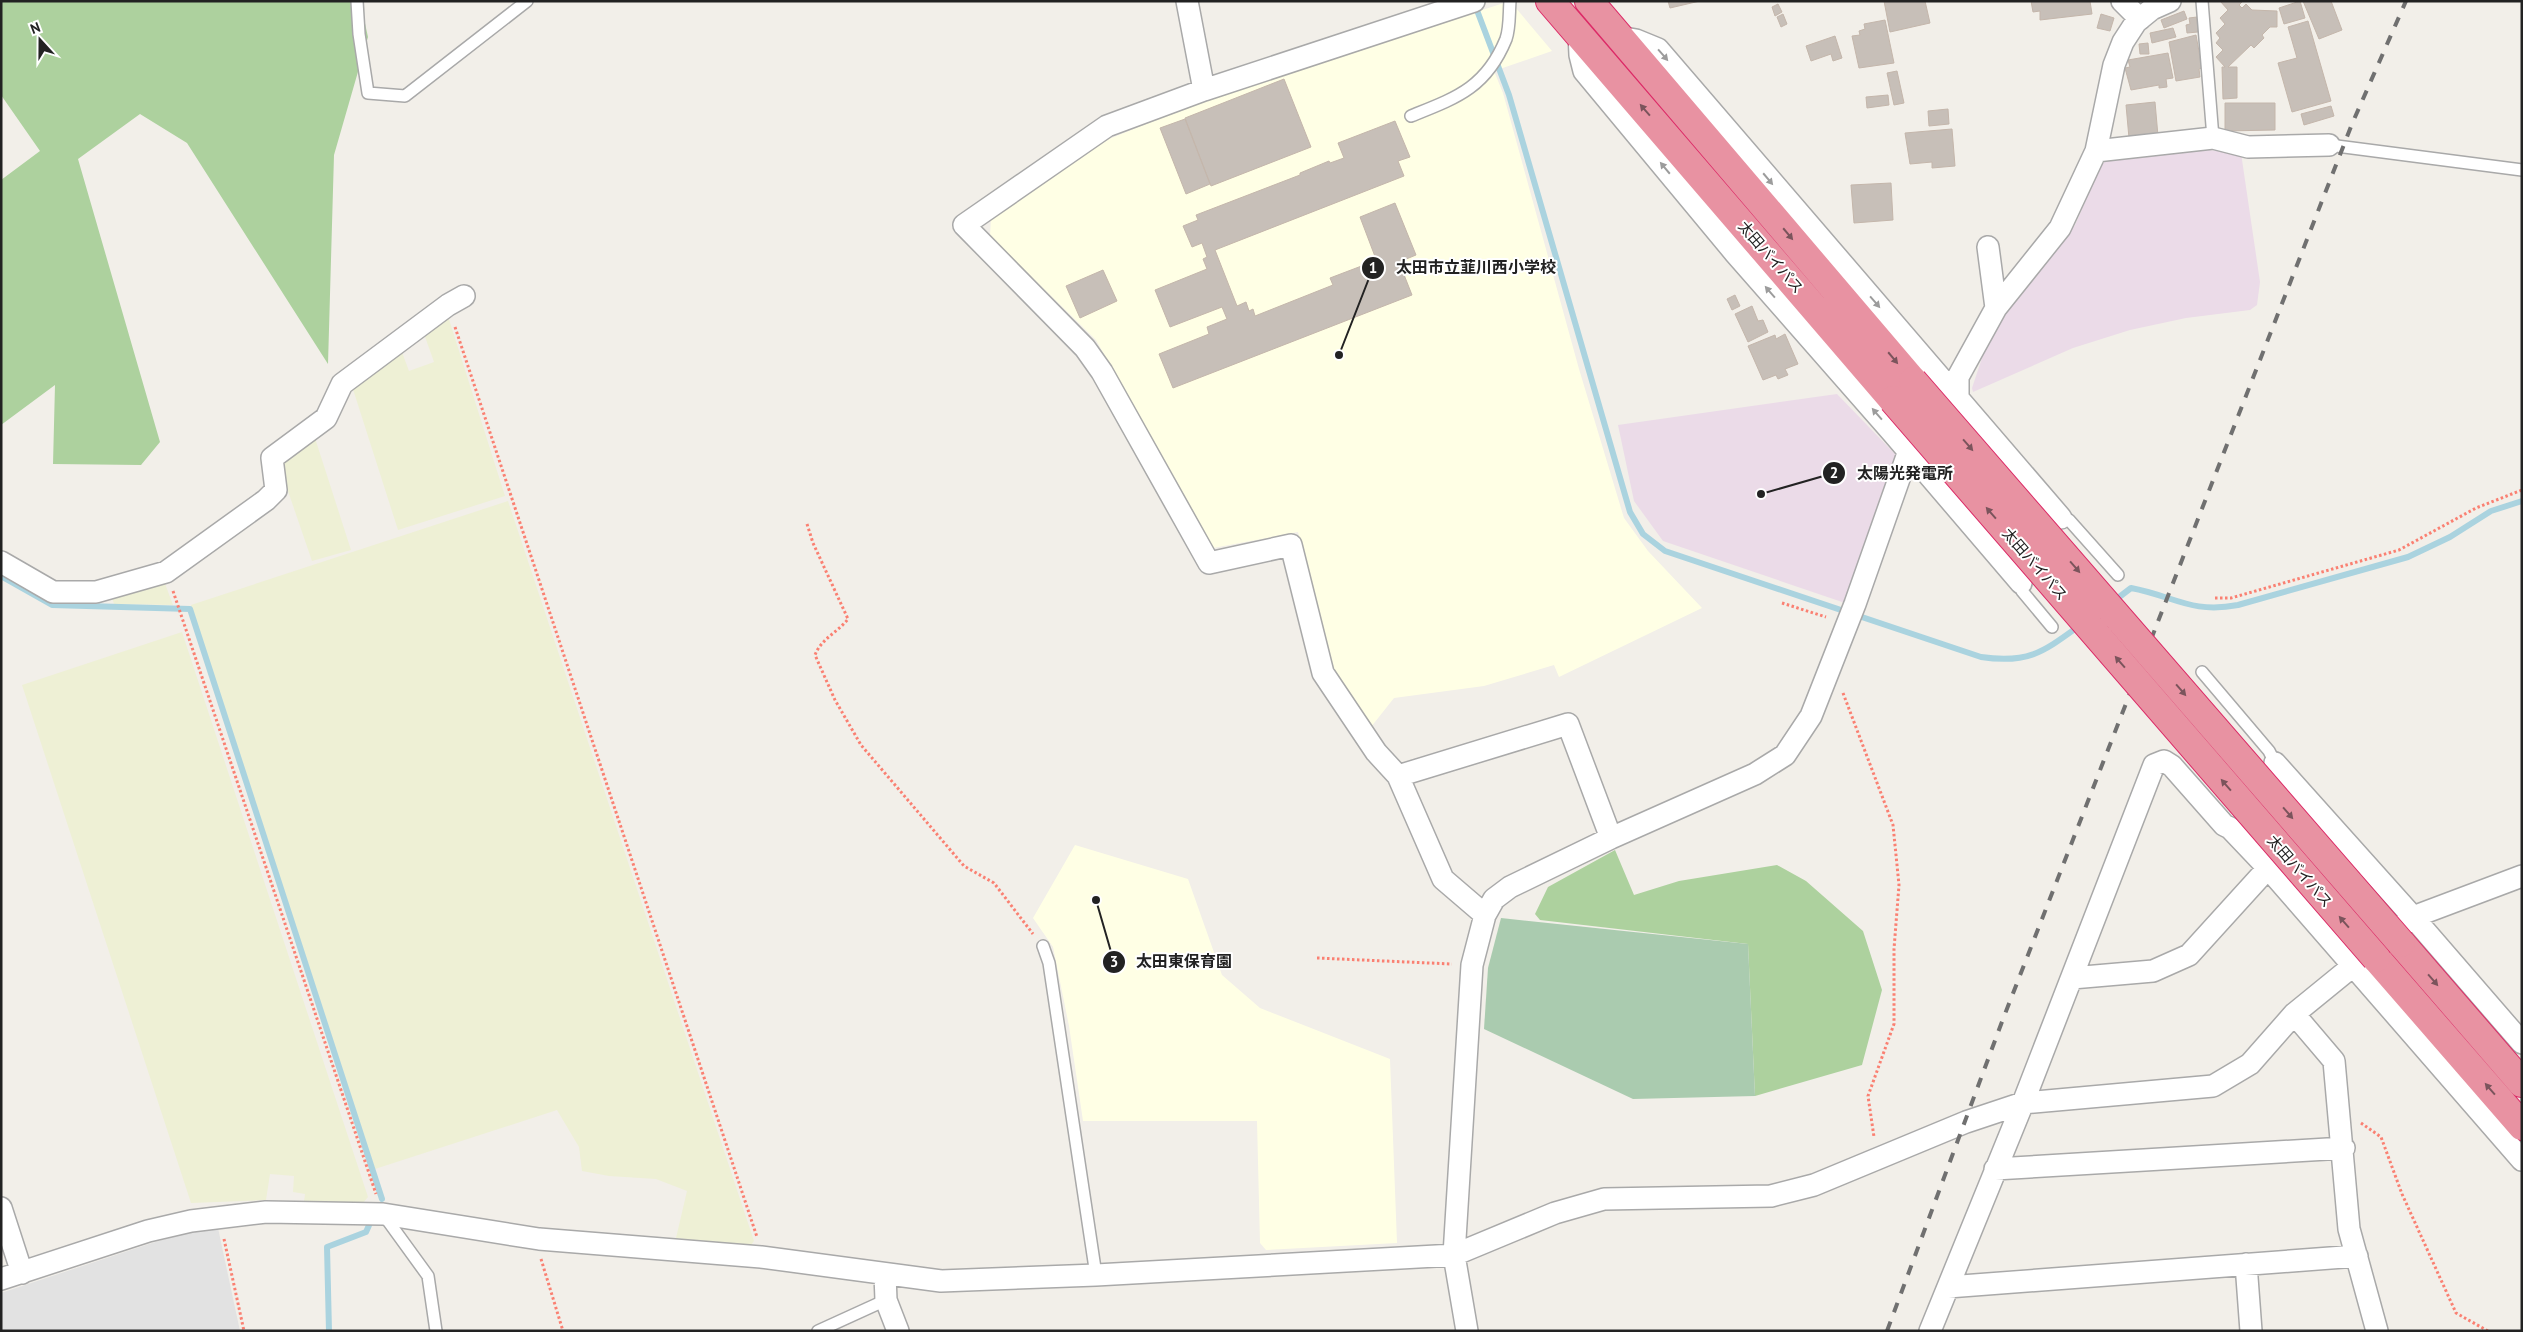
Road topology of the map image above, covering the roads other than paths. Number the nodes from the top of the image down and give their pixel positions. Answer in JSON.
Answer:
{"nodes":[{"id":1,"x":357,"y":1,"type":"edge"},
{"id":2,"x":527,"y":1,"type":"edge"},
{"id":3,"x":1187,"y":1,"type":"edge"},
{"id":4,"x":1474,"y":1,"type":"edge"},
{"id":5,"x":1510,"y":1,"type":"edge"},
{"id":6,"x":1550,"y":1,"type":"edge"},
{"id":7,"x":1589,"y":1,"type":"edge"},
{"id":8,"x":2122,"y":1,"type":"edge"},
{"id":9,"x":2170,"y":1,"type":"edge"},
{"id":10,"x":2202,"y":1,"type":"edge"},
{"id":11,"x":2140,"y":18,"type":"junction"},
{"id":12,"x":1579,"y":34,"type":"junction"},
{"id":13,"x":1619,"y":38,"type":"junction"},
{"id":14,"x":1204,"y":90,"type":"junction"},
{"id":15,"x":1411,"y":116,"type":"dead end"},
{"id":16,"x":2213,"y":138,"type":"junction"},
{"id":17,"x":2329,"y":145,"type":"joint"},
{"id":18,"x":2096,"y":151,"type":"junction"},
{"id":19,"x":2522,"y":170,"type":"edge"},
{"id":20,"x":1988,"y":246,"type":"dead end"},
{"id":21,"x":456,"y":300,"type":"road end"},
{"id":22,"x":1996,"y":308,"type":"junction"},
{"id":23,"x":1955,"y":388,"type":"junction"},
{"id":24,"x":1909,"y":451,"type":"junction"},
{"id":25,"x":2061,"y":518,"type":"joint"},
{"id":26,"x":1,"y":562,"type":"edge"},
{"id":27,"x":2118,"y":575,"type":"dead end"},
{"id":28,"x":2020,"y":583,"type":"joint"},
{"id":29,"x":2052,"y":627,"type":"dead end"},
{"id":30,"x":2202,"y":672,"type":"dead end"},
{"id":31,"x":2275,"y":763,"type":"joint"},
{"id":32,"x":1398,"y":776,"type":"junction"},
{"id":33,"x":1611,"y":838,"type":"junction"},
{"id":34,"x":2268,"y":868,"type":"junction"},
{"id":35,"x":2522,"y":876,"type":"edge"},
{"id":36,"x":1485,"y":915,"type":"junction"},
{"id":37,"x":2413,"y":917,"type":"junction"},
{"id":38,"x":1043,"y":946,"type":"road end"},
{"id":39,"x":2364,"y":963,"type":"junction"},
{"id":40,"x":2072,"y":978,"type":"junction"},
{"id":41,"x":2294,"y":1014,"type":"junction"},
{"id":42,"x":2522,"y":1043,"type":"edge"},
{"id":43,"x":2522,"y":1083,"type":"edge"},
{"id":44,"x":2023,"y":1103,"type":"junction"},
{"id":45,"x":2522,"y":1126,"type":"edge"},
{"id":46,"x":2344,"y":1148,"type":"junction"},
{"id":47,"x":2522,"y":1160,"type":"edge"},
{"id":48,"x":1995,"y":1169,"type":"junction"},
{"id":49,"x":1,"y":1208,"type":"edge"},
{"id":50,"x":383,"y":1214,"type":"junction"},
{"id":51,"x":1454,"y":1255,"type":"junction"},
{"id":52,"x":2357,"y":1256,"type":"junction"},
{"id":53,"x":2246,"y":1264,"type":"junction"},
{"id":54,"x":22,"y":1273,"type":"junction"},
{"id":55,"x":885,"y":1274,"type":"junction"},
{"id":56,"x":1096,"y":1275,"type":"junction"},
{"id":57,"x":1,"y":1280,"type":"edge"},
{"id":58,"x":1948,"y":1287,"type":"junction"},
{"id":59,"x":886,"y":1300,"type":"junction"},
{"id":60,"x":436,"y":1331,"type":"edge"},
{"id":61,"x":818,"y":1331,"type":"edge"},
{"id":62,"x":898,"y":1331,"type":"edge"},
{"id":63,"x":1467,"y":1331,"type":"edge"},
{"id":64,"x":1930,"y":1331,"type":"edge"},
{"id":65,"x":2251,"y":1331,"type":"edge"},
{"id":66,"x":2377,"y":1331,"type":"edge"}],
"edges":[{"from":1,"to":2,"type":"lane"},
{"from":3,"to":14,"type":"street"},
{"from":4,"to":14,"type":"street"},
{"from":5,"to":15,"type":"lane"},
{"from":6,"to":12,"type":"highway","name":"太田バイパス"},
{"from":7,"to":13,"type":"highway","name":"太田バイパス"},
{"from":8,"to":11,"type":"street"},
{"from":9,"to":11,"type":"street"},
{"from":10,"to":16,"type":"lane"},
{"from":11,"to":18,"type":"street"},
{"from":24,"to":12,"type":"street","one_way":true},
{"from":39,"to":12,"type":"highway","name":"太田バイパス","one_way":true,"bridge":true},
{"from":13,"to":23,"type":"street","one_way":true},
{"from":13,"to":43,"type":"highway","name":"太田バイパス","one_way":true,"bridge":true},
{"from":14,"to":32,"type":"street"},
{"from":16,"to":17,"type":"street"},
{"from":16,"to":18,"type":"street"},
{"from":17,"to":19,"type":"lane"},
{"from":18,"to":22,"type":"street"},
{"from":20,"to":22,"type":"street"},
{"from":21,"to":26,"type":"street"},
{"from":22,"to":23,"type":"street"},
{"from":23,"to":24,"type":"street"},
{"from":23,"to":25,"type":"street"},
{"from":24,"to":28,"type":"street"},
{"from":24,"to":33,"type":"street"},
{"from":25,"to":27,"type":"lane"},
{"from":28,"to":29,"type":"lane"},
{"from":30,"to":31,"type":"lane"},
{"from":31,"to":37,"type":"street"},
{"from":32,"to":33,"type":"street"},
{"from":32,"to":36,"type":"street"},
{"from":33,"to":36,"type":"street"},
{"from":34,"to":39,"type":"street"},
{"from":34,"to":40,"type":"street"},
{"from":34,"to":40,"type":"street"},
{"from":35,"to":37,"type":"street"},
{"from":36,"to":51,"type":"street"},
{"from":37,"to":39,"type":"street"},
{"from":37,"to":42,"type":"street"},
{"from":38,"to":56,"type":"lane"},
{"from":39,"to":41,"type":"street"},
{"from":45,"to":39,"type":"highway","name":"太田バイパス","one_way":true},
{"from":39,"to":47,"type":"street"},
{"from":40,"to":44,"type":"street"},
{"from":41,"to":44,"type":"street"},
{"from":41,"to":46,"type":"street"},
{"from":44,"to":48,"type":"street"},
{"from":44,"to":51,"type":"street"},
{"from":46,"to":48,"type":"street"},
{"from":46,"to":52,"type":"street"},
{"from":48,"to":58,"type":"street"},
{"from":49,"to":54,"type":"street"},
{"from":50,"to":54,"type":"street"},
{"from":50,"to":55,"type":"street"},
{"from":50,"to":60,"type":"lane"},
{"from":51,"to":56,"type":"street"},
{"from":51,"to":63,"type":"street"},
{"from":52,"to":53,"type":"street"},
{"from":52,"to":66,"type":"street"},
{"from":53,"to":58,"type":"street"},
{"from":53,"to":65,"type":"street"},
{"from":54,"to":57,"type":"street"},
{"from":55,"to":56,"type":"street"},
{"from":55,"to":59,"type":"street"},
{"from":58,"to":64,"type":"street"},
{"from":59,"to":61,"type":"lane"},
{"from":59,"to":62,"type":"street"}]}
